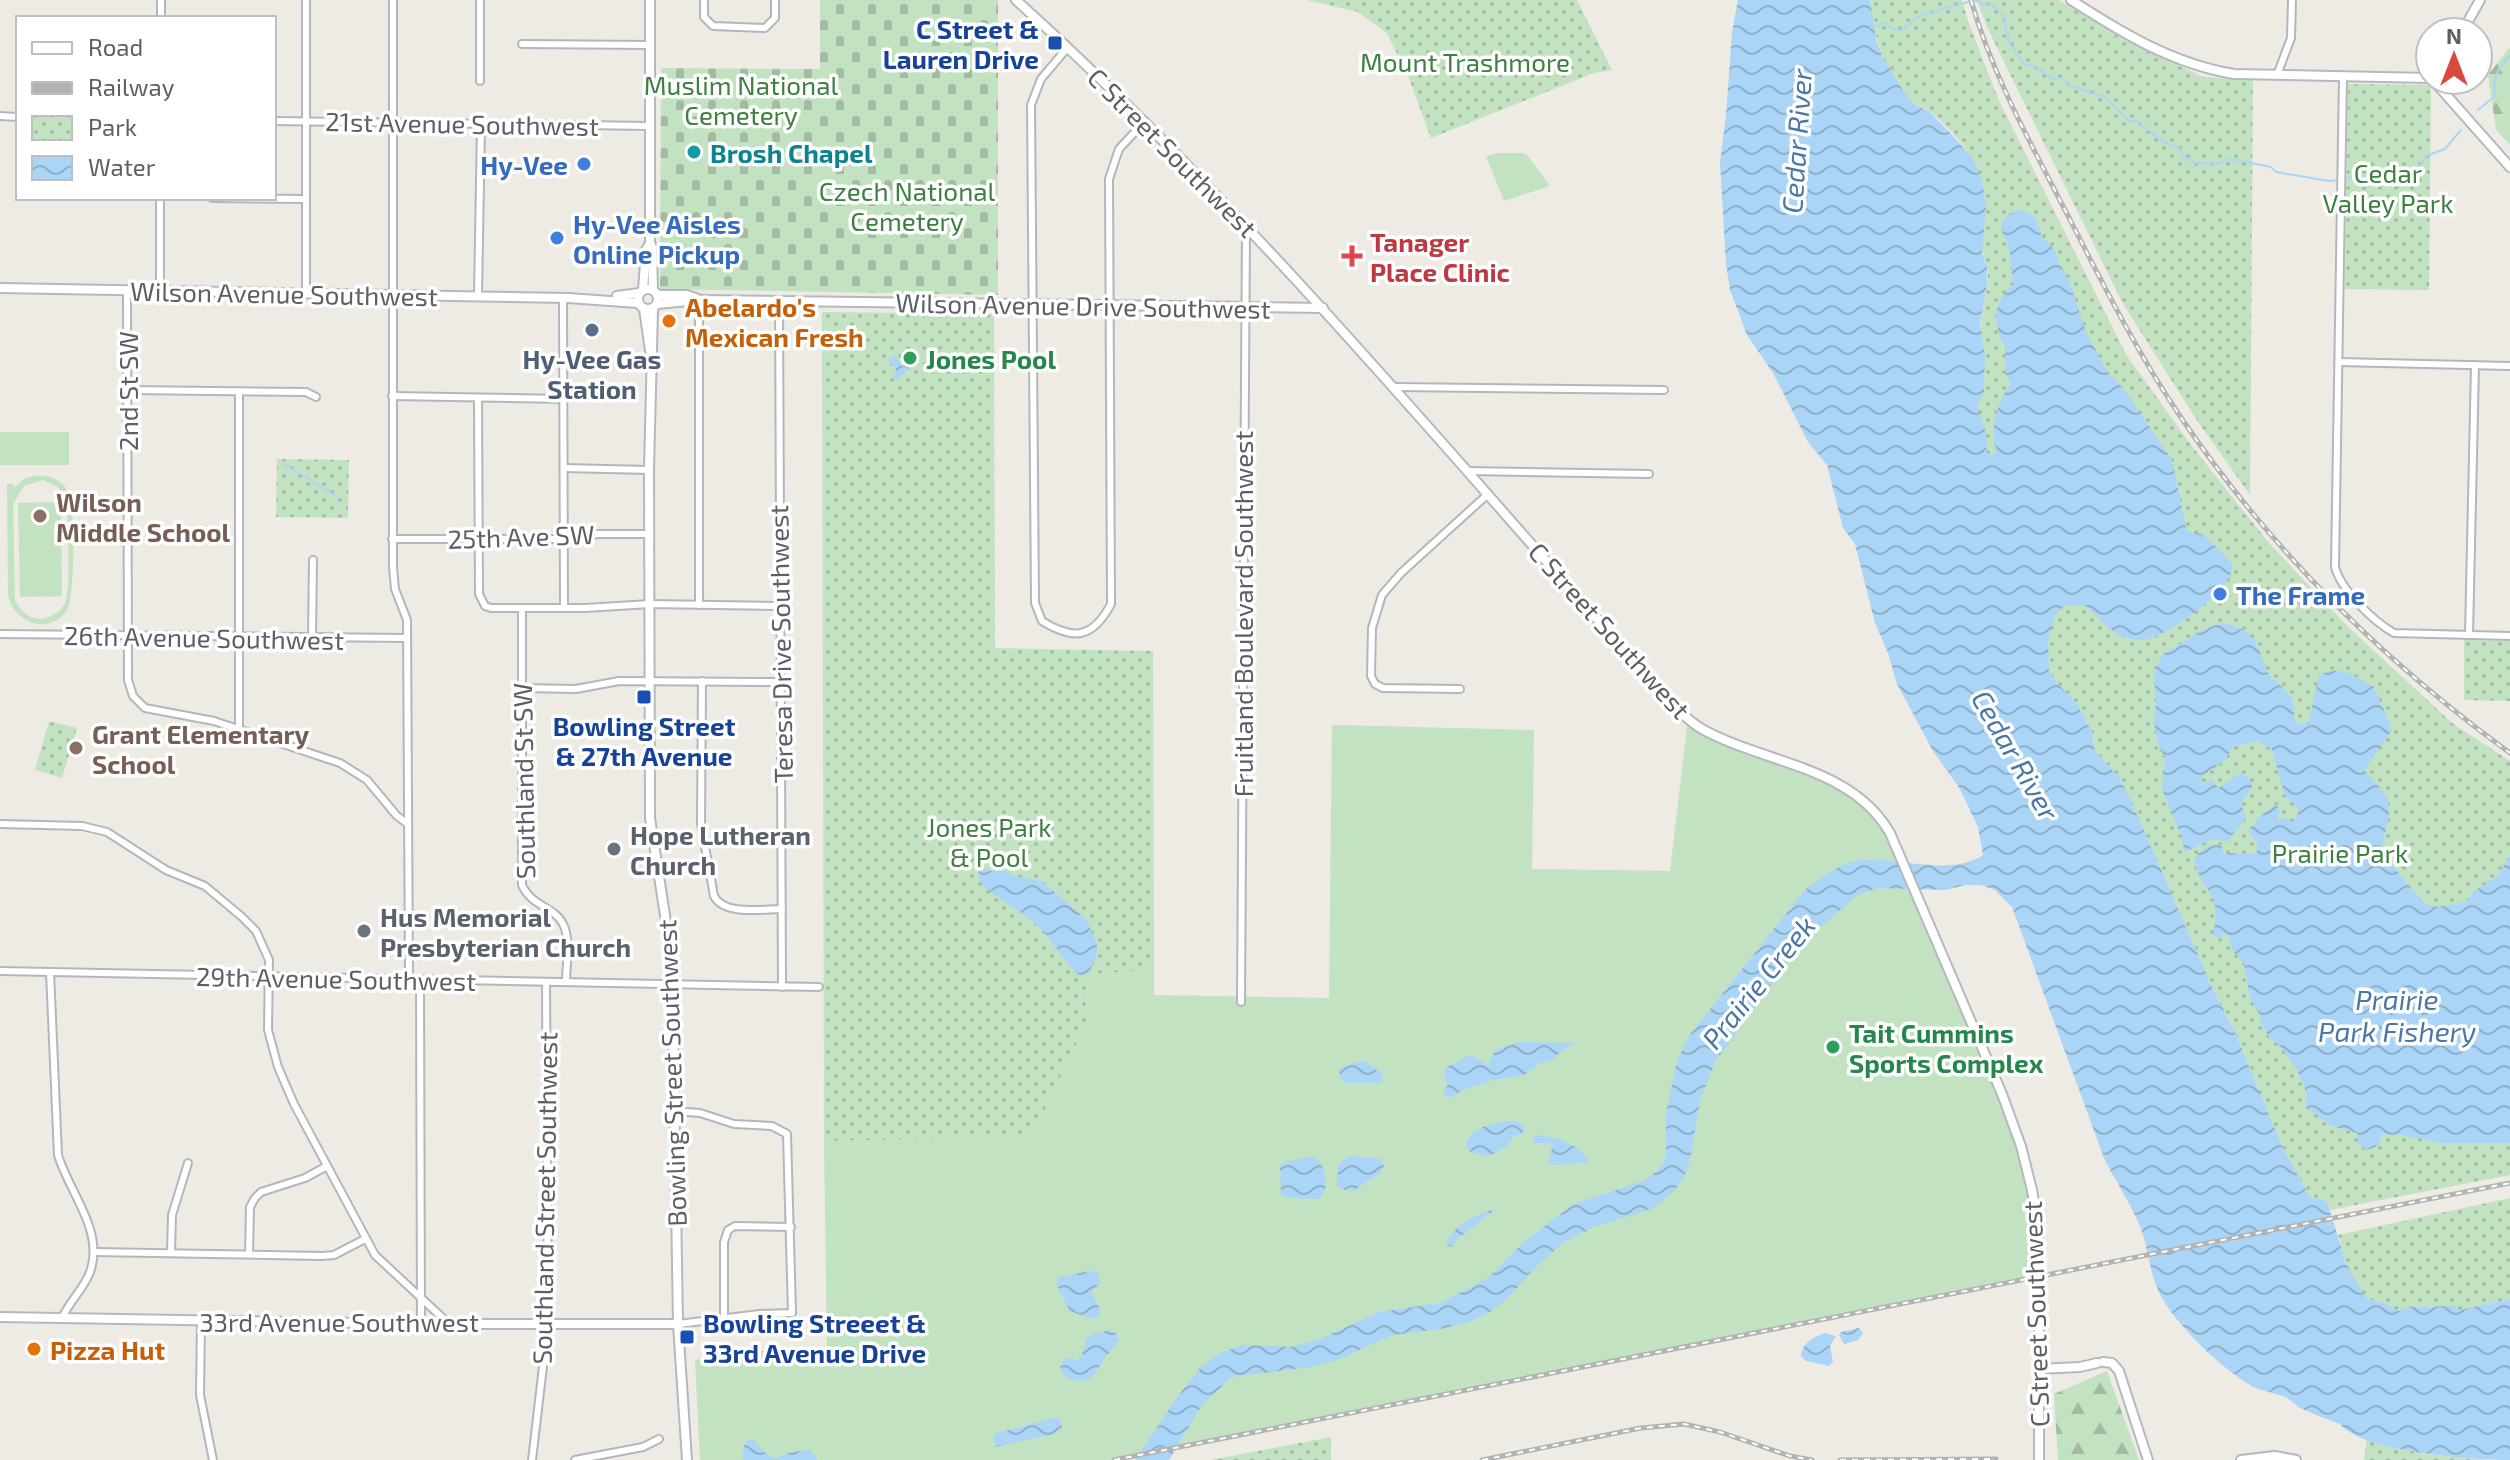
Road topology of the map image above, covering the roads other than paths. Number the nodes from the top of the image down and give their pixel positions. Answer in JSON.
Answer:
{"nodes":[{"id":1,"x":306,"y":0,"type":"edge"},
{"id":2,"x":393,"y":0,"type":"edge"},
{"id":3,"x":480,"y":0,"type":"edge"},
{"id":4,"x":650,"y":0,"type":"edge"},
{"id":5,"x":704,"y":0,"type":"edge"},
{"id":6,"x":775,"y":0,"type":"edge"},
{"id":7,"x":1016,"y":0,"type":"edge"},
{"id":8,"x":2071,"y":0,"type":"edge"},
{"id":9,"x":2292,"y":0,"type":"edge"},
{"id":10,"x":522,"y":44,"type":"dead end"},
{"id":11,"x":650,"y":45,"type":"junction"},
{"id":12,"x":1068,"y":47,"type":"junction"},
{"id":13,"x":2277,"y":75,"type":"junction"},
{"id":14,"x":2343,"y":77,"type":"junction"},
{"id":15,"x":2414,"y":79,"type":"edge"},
{"id":16,"x":480,"y":81,"type":"dead end"},
{"id":17,"x":2447,"y":96,"type":"edge"},
{"id":18,"x":1145,"y":120,"type":"junction"},
{"id":19,"x":276,"y":121,"type":"edge"},
{"id":20,"x":306,"y":121,"type":"junction"},
{"id":21,"x":393,"y":123,"type":"junction"},
{"id":22,"x":481,"y":124,"type":"junction"},
{"id":23,"x":651,"y":126,"type":"junction"},
{"id":24,"x":2510,"y":167,"type":"edge"},
{"id":25,"x":276,"y":199,"type":"edge"},
{"id":26,"x":306,"y":199,"type":"junction"},
{"id":27,"x":160,"y":200,"type":"edge"},
{"id":28,"x":1246,"y":227,"type":"junction"},
{"id":29,"x":0,"y":288,"type":"edge"},
{"id":30,"x":127,"y":290,"type":"junction"},
{"id":31,"x":160,"y":291,"type":"junction"},
{"id":32,"x":306,"y":293,"type":"junction"},
{"id":33,"x":393,"y":295,"type":"junction"},
{"id":34,"x":478,"y":296,"type":"junction"},
{"id":35,"x":566,"y":298,"type":"junction"},
{"id":36,"x":648,"y":299,"type":"junction"},
{"id":37,"x":699,"y":300,"type":"junction"},
{"id":38,"x":779,"y":301,"type":"junction"},
{"id":39,"x":1032,"y":304,"type":"junction"},
{"id":40,"x":1109,"y":305,"type":"junction"},
{"id":41,"x":1244,"y":307,"type":"junction"},
{"id":42,"x":1323,"y":308,"type":"junction"},
{"id":43,"x":2339,"y":362,"type":"junction"},
{"id":44,"x":2475,"y":365,"type":"junction"},
{"id":45,"x":2510,"y":366,"type":"edge"},
{"id":46,"x":1394,"y":387,"type":"junction"},
{"id":47,"x":127,"y":390,"type":"junction"},
{"id":48,"x":1664,"y":390,"type":"dead end"},
{"id":49,"x":239,"y":391,"type":"junction"},
{"id":50,"x":392,"y":396,"type":"junction"},
{"id":51,"x":316,"y":397,"type":"dead end"},
{"id":52,"x":478,"y":398,"type":"junction"},
{"id":53,"x":564,"y":399,"type":"junction"},
{"id":54,"x":564,"y":468,"type":"junction"},
{"id":55,"x":649,"y":470,"type":"junction"},
{"id":56,"x":1468,"y":471,"type":"junction"},
{"id":57,"x":1649,"y":474,"type":"dead end"},
{"id":58,"x":1488,"y":494,"type":"junction"},
{"id":59,"x":649,"y":534,"type":"junction"},
{"id":60,"x":564,"y":538,"type":"junction"},
{"id":61,"x":392,"y":539,"type":"junction"},
{"id":62,"x":479,"y":539,"type":"junction"},
{"id":63,"x":313,"y":560,"type":"dead end"},
{"id":64,"x":650,"y":604,"type":"junction"},
{"id":65,"x":699,"y":605,"type":"junction"},
{"id":66,"x":778,"y":606,"type":"junction"},
{"id":67,"x":522,"y":608,"type":"junction"},
{"id":68,"x":564,"y":608,"type":"junction"},
{"id":69,"x":0,"y":634,"type":"edge"},
{"id":70,"x":2469,"y":635,"type":"junction"},
{"id":71,"x":2510,"y":636,"type":"edge"},
{"id":72,"x":128,"y":637,"type":"junction"},
{"id":73,"x":239,"y":638,"type":"junction"},
{"id":74,"x":312,"y":638,"type":"junction"},
{"id":75,"x":407,"y":638,"type":"junction"},
{"id":76,"x":650,"y":681,"type":"junction"},
{"id":77,"x":702,"y":681,"type":"junction"},
{"id":78,"x":782,"y":682,"type":"junction"},
{"id":79,"x":522,"y":688,"type":"junction"},
{"id":80,"x":1460,"y":689,"type":"dead end"},
{"id":81,"x":239,"y":729,"type":"junction"},
{"id":82,"x":0,"y":824,"type":"edge"},
{"id":83,"x":408,"y":824,"type":"junction"},
{"id":84,"x":782,"y":909,"type":"junction"},
{"id":85,"x":0,"y":971,"type":"edge"},
{"id":86,"x":50,"y":972,"type":"junction"},
{"id":87,"x":269,"y":977,"type":"junction"},
{"id":88,"x":409,"y":980,"type":"junction"},
{"id":89,"x":420,"y":980,"type":"junction"},
{"id":90,"x":566,"y":982,"type":"junction"},
{"id":91,"x":546,"y":983,"type":"junction"},
{"id":92,"x":673,"y":984,"type":"junction"},
{"id":93,"x":782,"y":987,"type":"junction"},
{"id":94,"x":819,"y":987,"type":"dead end"},
{"id":95,"x":1241,"y":1002,"type":"dead end"},
{"id":96,"x":674,"y":1111,"type":"junction"},
{"id":97,"x":188,"y":1163,"type":"dead end"},
{"id":98,"x":327,"y":1166,"type":"junction"},
{"id":99,"x":791,"y":1227,"type":"junction"},
{"id":100,"x":365,"y":1239,"type":"junction"},
{"id":101,"x":94,"y":1252,"type":"junction"},
{"id":102,"x":171,"y":1253,"type":"junction"},
{"id":103,"x":249,"y":1254,"type":"junction"},
{"id":104,"x":421,"y":1299,"type":"junction"},
{"id":105,"x":0,"y":1317,"type":"edge"},
{"id":106,"x":62,"y":1318,"type":"junction"},
{"id":107,"x":724,"y":1318,"type":"junction"},
{"id":108,"x":201,"y":1320,"type":"junction"},
{"id":109,"x":448,"y":1323,"type":"junction"},
{"id":110,"x":421,"y":1324,"type":"junction"},
{"id":111,"x":548,"y":1324,"type":"junction"},
{"id":112,"x":678,"y":1324,"type":"junction"},
{"id":113,"x":2038,"y":1369,"type":"junction"},
{"id":114,"x":659,"y":1439,"type":"dead end"},
{"id":115,"x":213,"y":1460,"type":"edge"},
{"id":116,"x":532,"y":1460,"type":"edge"},
{"id":117,"x":575,"y":1460,"type":"edge"},
{"id":118,"x":687,"y":1460,"type":"edge"},
{"id":119,"x":2039,"y":1460,"type":"edge"},
{"id":120,"x":2148,"y":1460,"type":"edge"},
{"id":121,"x":2241,"y":1460,"type":"edge"},
{"id":122,"x":2296,"y":1460,"type":"edge"}],
"edges":[{"from":1,"to":20,"type":"street"},
{"from":2,"to":21,"type":"street"},
{"from":3,"to":16,"type":"street"},
{"from":4,"to":11,"type":"main road","name":"Bowling Street Southwest"},
{"from":5,"to":6,"type":"street"},
{"from":7,"to":12,"type":"main road","name":"C Street Southwest"},
{"from":8,"to":13,"type":"main road"},
{"from":9,"to":13,"type":"street"},
{"from":10,"to":11,"type":"street"},
{"from":11,"to":23,"type":"main road","name":"Bowling Street Southwest"},
{"from":12,"to":18,"type":"main road","name":"C Street Southwest"},
{"from":12,"to":39,"type":"street"},
{"from":13,"to":14,"type":"main road"},
{"from":14,"to":15,"type":"main road"},
{"from":14,"to":43,"type":"street"},
{"from":17,"to":24,"type":"main road"},
{"from":18,"to":28,"type":"main road","name":"C Street Southwest"},
{"from":18,"to":40,"type":"street"},
{"from":19,"to":20,"type":"street","name":"21st Avenue Southwest"},
{"from":20,"to":21,"type":"street","name":"21st Avenue Southwest"},
{"from":20,"to":26,"type":"street"},
{"from":21,"to":22,"type":"street","name":"21st Avenue Southwest"},
{"from":21,"to":33,"type":"street"},
{"from":22,"to":23,"type":"street","name":"21st Avenue Southwest"},
{"from":22,"to":34,"type":"street"},
{"from":23,"to":36,"type":"main road","name":"Bowling Street Southwest"},
{"from":25,"to":26,"type":"street"},
{"from":26,"to":32,"type":"street"},
{"from":27,"to":31,"type":"street"},
{"from":28,"to":41,"type":"street","name":"Fruitland Boulevard Southwest"},
{"from":28,"to":42,"type":"main road","name":"C Street Southwest"},
{"from":29,"to":30,"type":"main road","name":"Wilson Avenue Southwest"},
{"from":30,"to":31,"type":"main road","name":"Wilson Avenue Southwest"},
{"from":30,"to":47,"type":"street","name":"2nd St SW"},
{"from":31,"to":32,"type":"main road","name":"Wilson Avenue Southwest"},
{"from":32,"to":33,"type":"main road","name":"Wilson Avenue Southwest"},
{"from":33,"to":34,"type":"main road","name":"Wilson Avenue Southwest"},
{"from":33,"to":50,"type":"street"},
{"from":34,"to":35,"type":"main road","name":"Wilson Avenue Southwest"},
{"from":35,"to":36,"type":"main road","name":"Wilson Avenue Southwest"},
{"from":35,"to":53,"type":"street"},
{"from":36,"to":37,"type":"main road","name":"Wilson Avenue Drive Southwest"},
{"from":36,"to":55,"type":"main road","name":"Bowling Street Southwest"},
{"from":37,"to":38,"type":"main road","name":"Wilson Avenue Drive Southwest"},
{"from":37,"to":65,"type":"street"},
{"from":38,"to":39,"type":"main road","name":"Wilson Avenue Drive Southwest"},
{"from":38,"to":66,"type":"street","name":"Teresa Drive Southwest"},
{"from":39,"to":40,"type":"main road","name":"Wilson Avenue Drive Southwest"},
{"from":39,"to":40,"type":"street"},
{"from":40,"to":41,"type":"main road","name":"Wilson Avenue Drive Southwest"},
{"from":41,"to":42,"type":"main road","name":"Wilson Avenue Drive Southwest"},
{"from":41,"to":95,"type":"street","name":"Fruitland Boulevard Southwest"},
{"from":42,"to":46,"type":"main road","name":"C Street Southwest"},
{"from":43,"to":44,"type":"street"},
{"from":43,"to":70,"type":"street"},
{"from":44,"to":45,"type":"street"},
{"from":44,"to":70,"type":"street"},
{"from":46,"to":48,"type":"street"},
{"from":46,"to":56,"type":"main road","name":"C Street Southwest"},
{"from":47,"to":49,"type":"street"},
{"from":47,"to":72,"type":"street","name":"2nd St SW"},
{"from":49,"to":51,"type":"street"},
{"from":49,"to":73,"type":"street"},
{"from":50,"to":52,"type":"street"},
{"from":50,"to":61,"type":"street"},
{"from":52,"to":53,"type":"street"},
{"from":52,"to":62,"type":"street"},
{"from":53,"to":54,"type":"street"},
{"from":54,"to":55,"type":"street"},
{"from":54,"to":60,"type":"street"},
{"from":55,"to":59,"type":"main road","name":"Bowling Street Southwest"},
{"from":56,"to":57,"type":"street"},
{"from":56,"to":58,"type":"main road","name":"C Street Southwest"},
{"from":58,"to":80,"type":"street"},
{"from":58,"to":113,"type":"main road","name":"C Street Southwest"},
{"from":59,"to":60,"type":"street","name":"25th Ave SW"},
{"from":59,"to":64,"type":"main road","name":"Bowling Street Southwest"},
{"from":60,"to":62,"type":"street","name":"25th Ave SW"},
{"from":60,"to":68,"type":"street"},
{"from":61,"to":62,"type":"street","name":"25th Ave SW"},
{"from":61,"to":75,"type":"street"},
{"from":62,"to":67,"type":"street"},
{"from":63,"to":74,"type":"street"},
{"from":64,"to":65,"type":"street"},
{"from":64,"to":68,"type":"street"},
{"from":64,"to":76,"type":"main road","name":"Bowling Street Southwest"},
{"from":65,"to":66,"type":"street"},
{"from":66,"to":78,"type":"street","name":"Teresa Drive Southwest"},
{"from":67,"to":68,"type":"street"},
{"from":67,"to":79,"type":"street","name":"Southland St SW"},
{"from":69,"to":72,"type":"street","name":"26th Avenue Southwest"},
{"from":70,"to":71,"type":"street"},
{"from":72,"to":73,"type":"street","name":"26th Avenue Southwest"},
{"from":72,"to":81,"type":"street","name":"2nd St SW"},
{"from":73,"to":74,"type":"street","name":"26th Avenue Southwest"},
{"from":73,"to":81,"type":"street"},
{"from":74,"to":75,"type":"street","name":"26th Avenue Southwest"},
{"from":75,"to":83,"type":"street"},
{"from":76,"to":77,"type":"street"},
{"from":76,"to":79,"type":"street"},
{"from":76,"to":92,"type":"main road","name":"Bowling Street Southwest"},
{"from":77,"to":78,"type":"street"},
{"from":77,"to":84,"type":"street"},
{"from":78,"to":84,"type":"street","name":"Teresa Drive Southwest"},
{"from":79,"to":90,"type":"street","name":"Southland St SW"},
{"from":81,"to":83,"type":"street","name":"2nd St SW"},
{"from":82,"to":87,"type":"street"},
{"from":83,"to":88,"type":"street"},
{"from":84,"to":93,"type":"street","name":"Teresa Drive Southwest"},
{"from":85,"to":86,"type":"street","name":"29th Avenue Southwest"},
{"from":86,"to":87,"type":"street","name":"29th Avenue Southwest"},
{"from":86,"to":101,"type":"street"},
{"from":87,"to":88,"type":"street","name":"29th Avenue Southwest"},
{"from":87,"to":98,"type":"street"},
{"from":88,"to":89,"type":"street","name":"29th Avenue Southwest"},
{"from":89,"to":91,"type":"street","name":"29th Avenue Southwest"},
{"from":89,"to":104,"type":"street"},
{"from":90,"to":91,"type":"street","name":"29th Avenue Southwest"},
{"from":90,"to":92,"type":"street","name":"29th Avenue Southwest"},
{"from":91,"to":111,"type":"street","name":"Southland Street Southwest"},
{"from":92,"to":93,"type":"street","name":"29th Avenue Southwest"},
{"from":92,"to":96,"type":"main road","name":"Bowling Street Southwest"},
{"from":93,"to":94,"type":"street","name":"29th Avenue Southwest"},
{"from":96,"to":99,"type":"street"},
{"from":96,"to":112,"type":"main road","name":"Bowling Street Southwest"},
{"from":97,"to":102,"type":"street"},
{"from":98,"to":100,"type":"street"},
{"from":98,"to":103,"type":"street"},
{"from":99,"to":107,"type":"street"},
{"from":99,"to":107,"type":"street"},
{"from":100,"to":103,"type":"street"},
{"from":100,"to":104,"type":"street"},
{"from":101,"to":102,"type":"street"},
{"from":101,"to":106,"type":"street"},
{"from":102,"to":103,"type":"street"},
{"from":104,"to":109,"type":"street"},
{"from":104,"to":110,"type":"street"},
{"from":105,"to":106,"type":"main road","name":"33rd Avenue Southwest"},
{"from":106,"to":108,"type":"main road","name":"33rd Avenue Southwest"},
{"from":107,"to":112,"type":"street"},
{"from":108,"to":110,"type":"main road","name":"33rd Avenue Southwest"},
{"from":108,"to":115,"type":"street"},
{"from":109,"to":110,"type":"main road","name":"33rd Avenue Southwest"},
{"from":109,"to":111,"type":"main road","name":"33rd Avenue Southwest"},
{"from":111,"to":112,"type":"main road","name":"33rd Avenue Southwest"},
{"from":111,"to":116,"type":"street","name":"Southland Street Southwest"},
{"from":112,"to":118,"type":"main road","name":"Bowling Street Southwest"},
{"from":113,"to":119,"type":"main road","name":"C Street Southwest"},
{"from":113,"to":120,"type":"main road"},
{"from":114,"to":117,"type":"street"},
{"from":121,"to":122,"type":"main road"}]}
